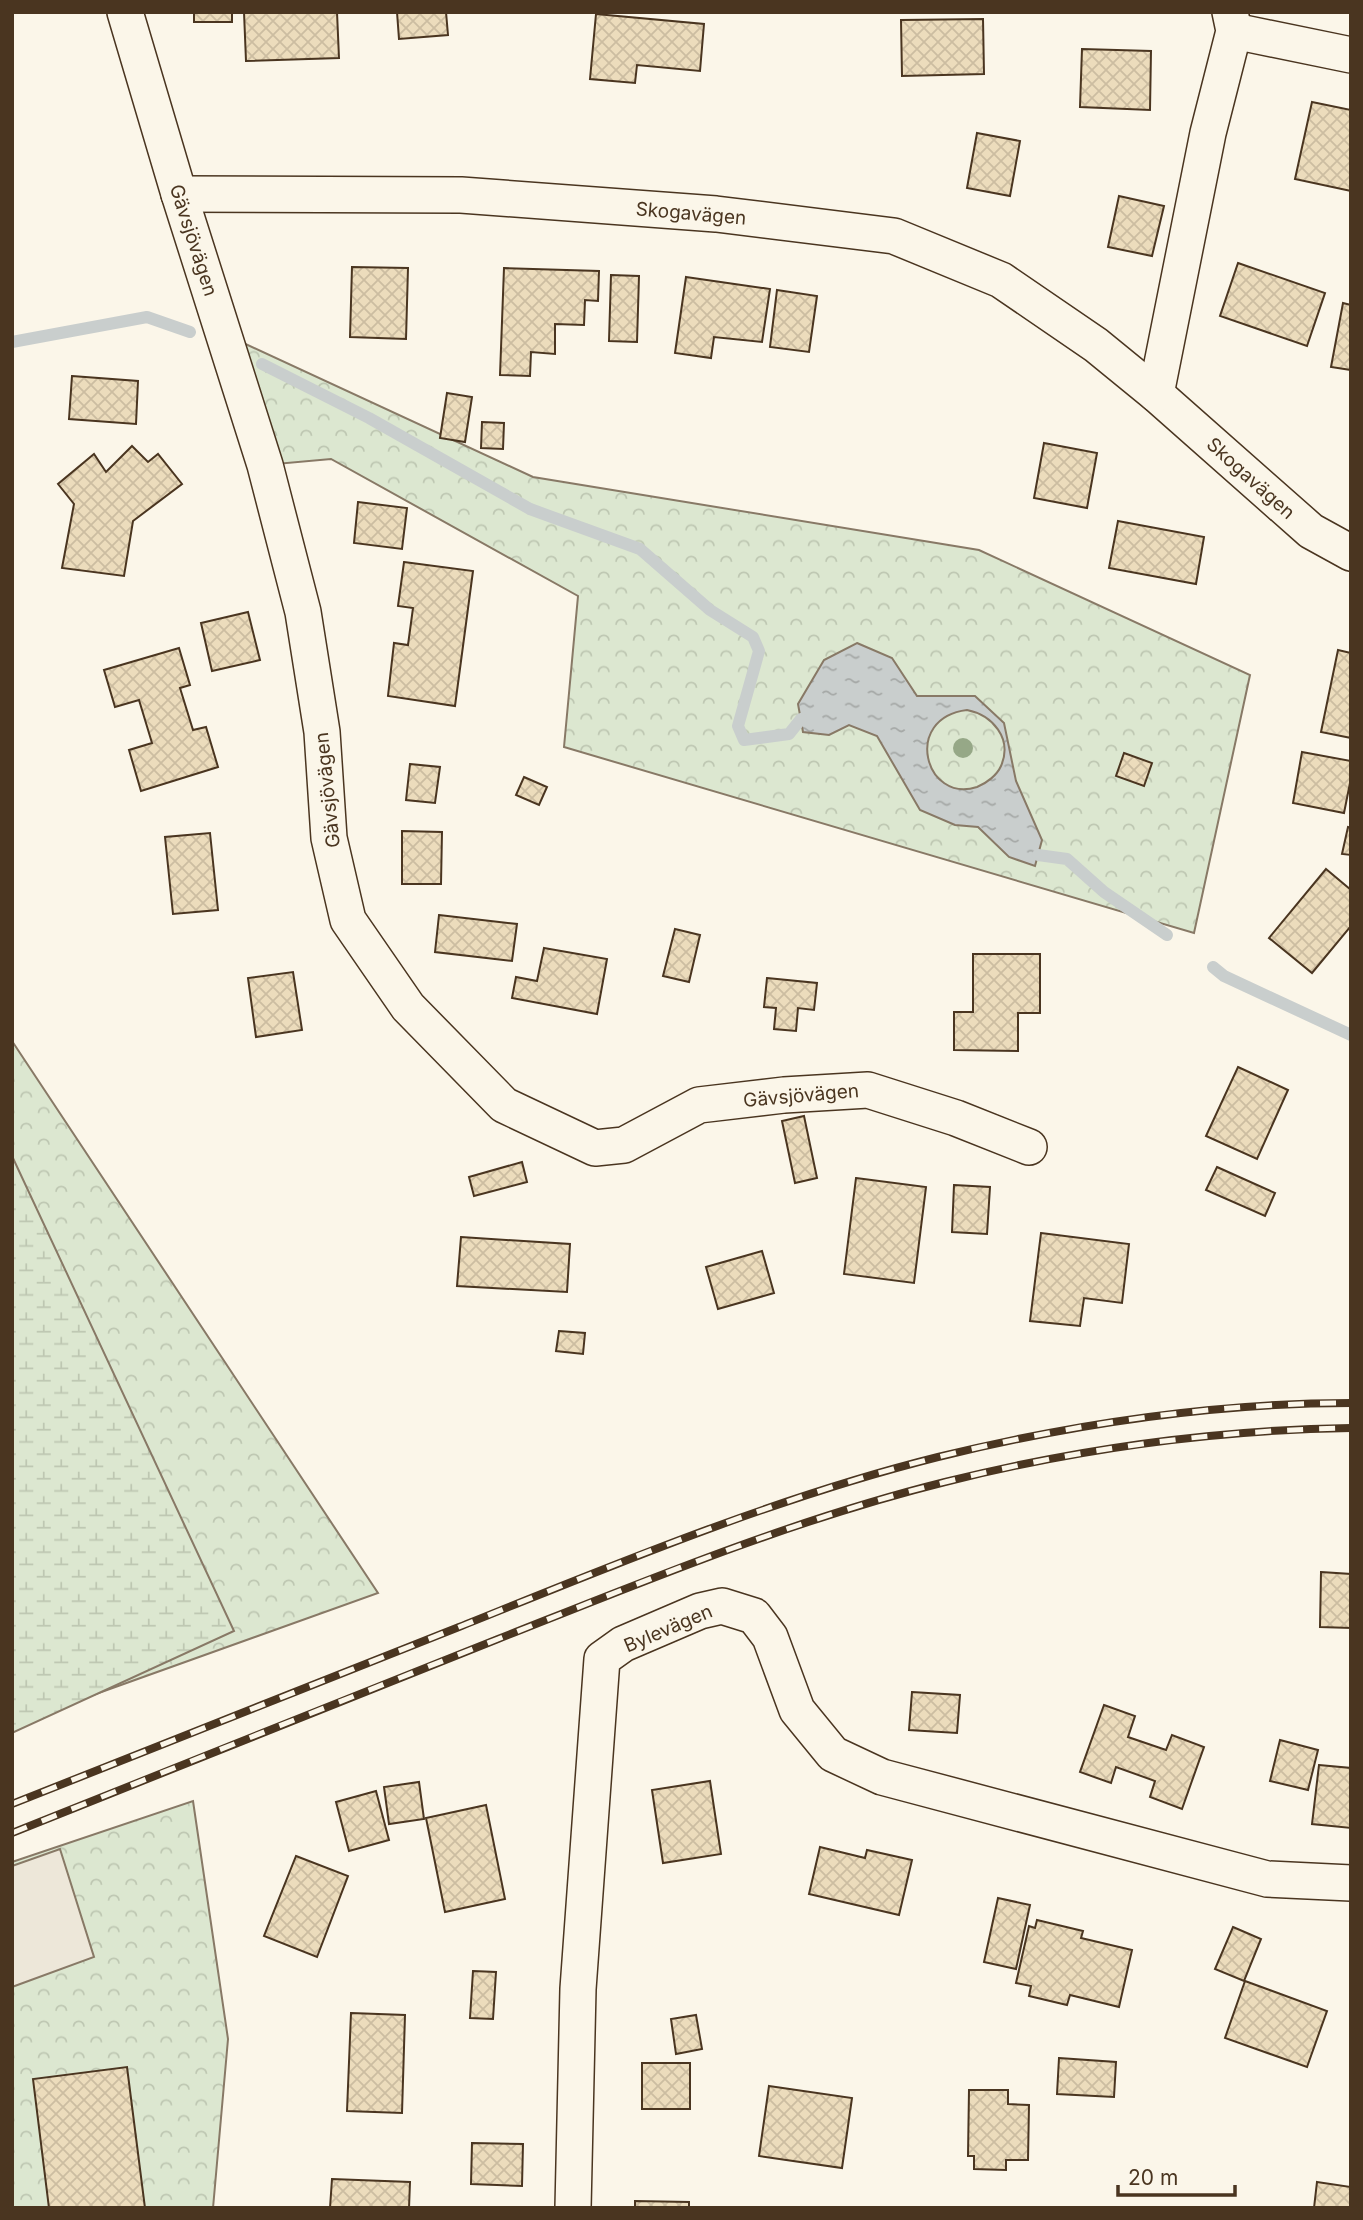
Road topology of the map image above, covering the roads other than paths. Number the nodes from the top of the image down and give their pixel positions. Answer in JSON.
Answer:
{"nodes":[{"id":1,"x":125,"y":12,"type":"edge"},
{"id":2,"x":1232,"y":22,"type":"edge"},
{"id":3,"x":1351,"y":55,"type":"edge"},
{"id":4,"x":179,"y":194,"type":"junction"},
{"id":5,"x":1156,"y":394,"type":"junction"},
{"id":6,"x":1351,"y":554,"type":"edge"},
{"id":7,"x":1029,"y":1147,"type":"dead end"},
{"id":8,"x":1351,"y":1883,"type":"edge"},
{"id":9,"x":573,"y":2208,"type":"edge"}],
"edges":[{"from":1,"to":4,"type":"street","name":"Gävsjövägen"},
{"from":2,"to":3,"type":"street"},
{"from":2,"to":5,"type":"street"},
{"from":4,"to":5,"type":"street","name":"Skogavägen"},
{"from":4,"to":7,"type":"street","name":"Gävsjövägen"},
{"from":5,"to":6,"type":"street","name":"Skogavägen"},
{"from":8,"to":9,"type":"street","name":"Bylevägen"}]}
